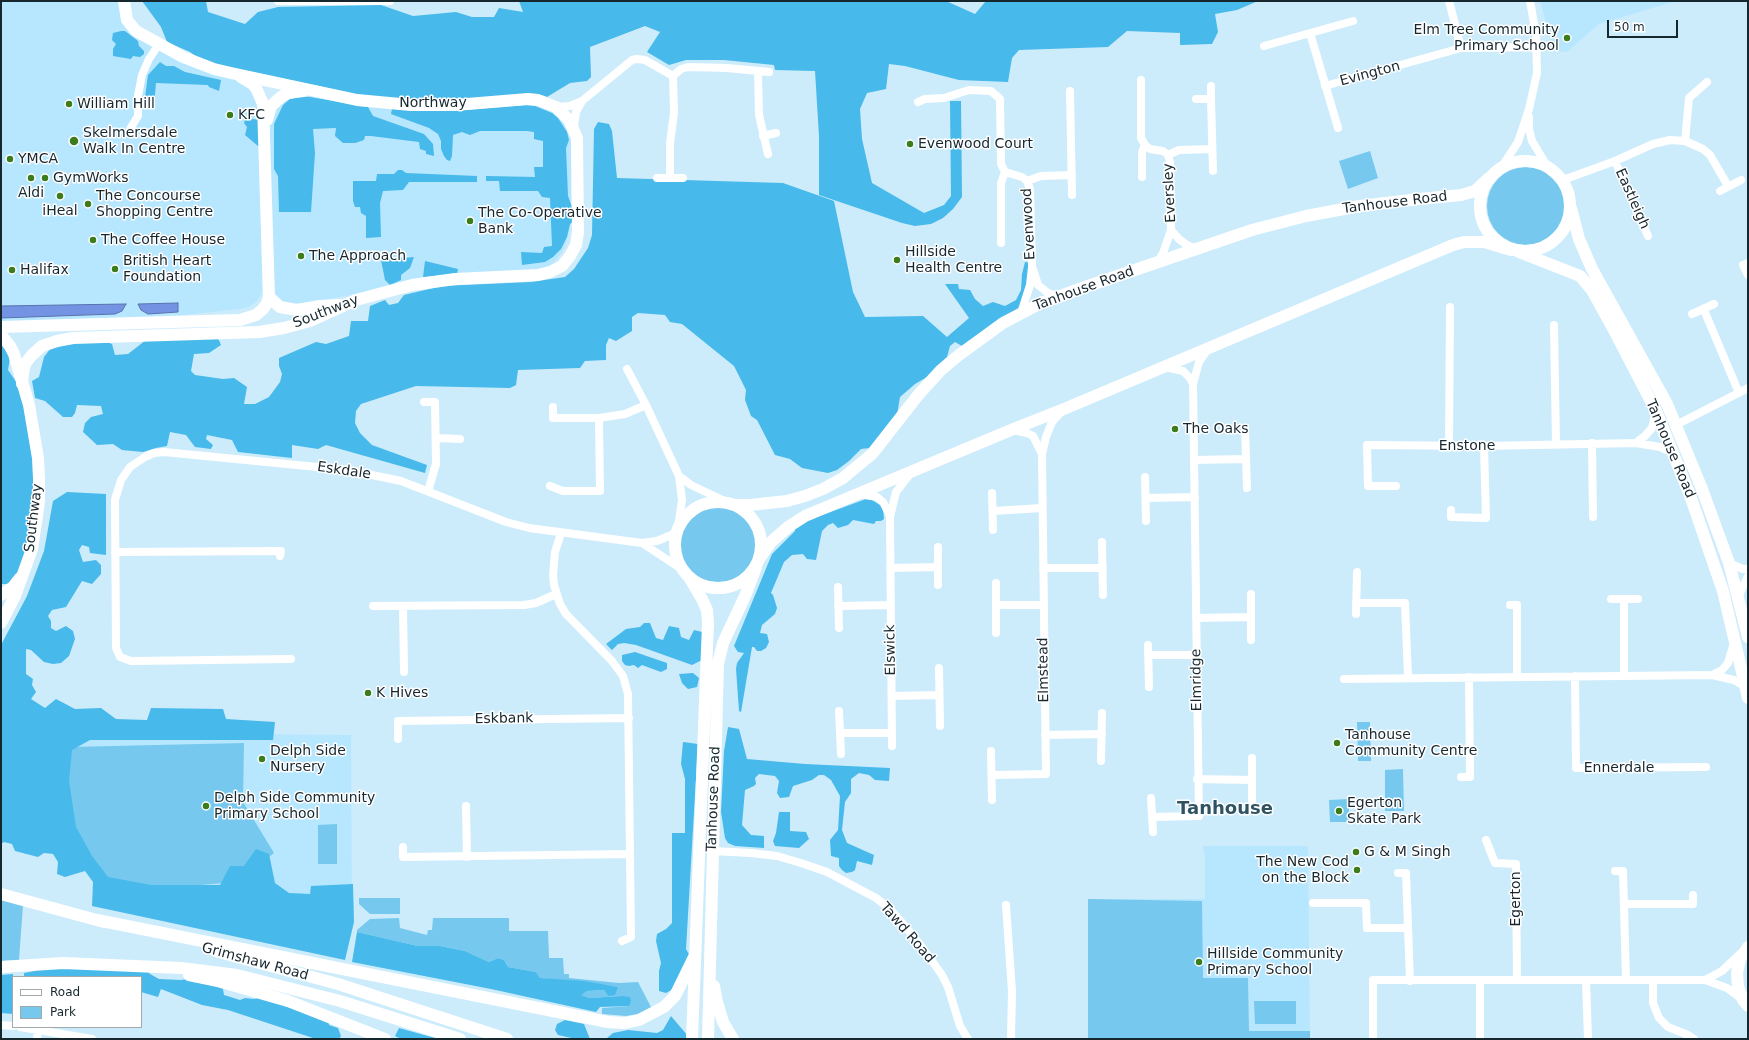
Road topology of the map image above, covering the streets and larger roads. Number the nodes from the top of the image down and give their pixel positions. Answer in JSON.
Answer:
{"nodes":[{"id":1,"x":124,"y":1,"type":"edge"},
{"id":2,"x":278,"y":1,"type":"edge"},
{"id":3,"x":333,"y":1,"type":"edge"},
{"id":4,"x":390,"y":1,"type":"edge"},
{"id":5,"x":1449,"y":1,"type":"edge"},
{"id":6,"x":1530,"y":1,"type":"edge"},
{"id":7,"x":1353,"y":21,"type":"dead end"},
{"id":8,"x":1310,"y":33,"type":"junction"},
{"id":9,"x":159,"y":44,"type":"junction"},
{"id":10,"x":1264,"y":46,"type":"dead end"},
{"id":11,"x":1537,"y":47,"type":"junction"},
{"id":12,"x":1461,"y":48,"type":"junction"},
{"id":13,"x":758,"y":72,"type":"junction"},
{"id":14,"x":769,"y":72,"type":"dead end"},
{"id":15,"x":231,"y":73,"type":"junction"},
{"id":16,"x":673,"y":76,"type":"junction"},
{"id":17,"x":1140,"y":80,"type":"dead end"},
{"id":18,"x":1707,"y":82,"type":"dead end"},
{"id":19,"x":1211,"y":86,"type":"dead end"},
{"id":20,"x":1325,"y":86,"type":"junction"},
{"id":21,"x":309,"y":90,"type":"junction"},
{"id":22,"x":1070,"y":91,"type":"dead end"},
{"id":23,"x":1196,"y":99,"type":"dead end"},
{"id":24,"x":1211,"y":99,"type":"junction"},
{"id":25,"x":582,"y":101,"type":"junction"},
{"id":26,"x":918,"y":102,"type":"dead end"},
{"id":27,"x":556,"y":107,"type":"junction"},
{"id":28,"x":1529,"y":109,"type":"junction"},
{"id":29,"x":574,"y":127,"type":"junction"},
{"id":30,"x":1338,"y":128,"type":"dead end"},
{"id":31,"x":130,"y":129,"type":"dead end"},
{"id":32,"x":265,"y":131,"type":"junction"},
{"id":33,"x":776,"y":133,"type":"dead end"},
{"id":34,"x":763,"y":136,"type":"junction"},
{"id":35,"x":1685,"y":141,"type":"junction"},
{"id":36,"x":1145,"y":145,"type":"junction"},
{"id":37,"x":1212,"y":149,"type":"junction"},
{"id":38,"x":768,"y":154,"type":"dead end"},
{"id":39,"x":1168,"y":155,"type":"junction"},
{"id":40,"x":1615,"y":161,"type":"junction"},
{"id":41,"x":1547,"y":166,"type":"junction"},
{"id":42,"x":1501,"y":168,"type":"junction"},
{"id":43,"x":1213,"y":171,"type":"dead end"},
{"id":44,"x":1005,"y":172,"type":"junction"},
{"id":45,"x":1072,"y":176,"type":"junction"},
{"id":46,"x":1142,"y":177,"type":"dead end"},
{"id":47,"x":657,"y":178,"type":"dead end"},
{"id":48,"x":670,"y":178,"type":"junction"},
{"id":49,"x":682,"y":178,"type":"dead end"},
{"id":50,"x":1489,"y":178,"type":"junction"},
{"id":51,"x":578,"y":180,"type":"joint"},
{"id":52,"x":1563,"y":180,"type":"junction"},
{"id":53,"x":1741,"y":180,"type":"dead end"},
{"id":54,"x":1027,"y":181,"type":"junction"},
{"id":55,"x":1728,"y":186,"type":"junction"},
{"id":56,"x":1720,"y":192,"type":"dead end"},
{"id":57,"x":1072,"y":195,"type":"dead end"},
{"id":58,"x":1571,"y":208,"type":"junction"},
{"id":59,"x":1171,"y":230,"type":"junction"},
{"id":60,"x":1648,"y":236,"type":"dead end"},
{"id":61,"x":1001,"y":242,"type":"dead end"},
{"id":62,"x":1196,"y":249,"type":"junction"},
{"id":63,"x":1515,"y":251,"type":"junction"},
{"id":64,"x":1157,"y":263,"type":"junction"},
{"id":65,"x":1748,"y":263,"type":"edge"},
{"id":66,"x":1032,"y":267,"type":"junction"},
{"id":67,"x":1748,"y":275,"type":"edge"},
{"id":68,"x":1059,"y":296,"type":"junction"},
{"id":69,"x":269,"y":297,"type":"junction"},
{"id":70,"x":345,"y":304,"type":"junction"},
{"id":71,"x":1714,"y":304,"type":"dead end"},
{"id":72,"x":1450,"y":307,"type":"dead end"},
{"id":73,"x":1704,"y":310,"type":"junction"},
{"id":74,"x":1021,"y":313,"type":"junction"},
{"id":75,"x":1692,"y":314,"type":"dead end"},
{"id":76,"x":1554,"y":325,"type":"dead end"},
{"id":77,"x":1,"y":327,"type":"edge"},
{"id":78,"x":1,"y":335,"type":"edge"},
{"id":79,"x":1210,"y":347,"type":"junction"},
{"id":80,"x":1160,"y":367,"type":"junction"},
{"id":81,"x":626,"y":369,"type":"dead end"},
{"id":82,"x":22,"y":384,"type":"junction"},
{"id":83,"x":1193,"y":384,"type":"junction"},
{"id":84,"x":1748,"y":388,"type":"edge"},
{"id":85,"x":1739,"y":393,"type":"junction"},
{"id":86,"x":424,"y":402,"type":"dead end"},
{"id":87,"x":646,"y":405,"type":"junction"},
{"id":88,"x":553,"y":406,"type":"dead end"},
{"id":89,"x":1064,"y":409,"type":"junction"},
{"id":90,"x":1656,"y":411,"type":"junction"},
{"id":91,"x":599,"y":418,"type":"junction"},
{"id":92,"x":1676,"y":425,"type":"junction"},
{"id":93,"x":1245,"y":429,"type":"dead end"},
{"id":94,"x":1011,"y":430,"type":"junction"},
{"id":95,"x":436,"y":438,"type":"junction"},
{"id":96,"x":460,"y":439,"type":"dead end"},
{"id":97,"x":1592,"y":442,"type":"junction"},
{"id":98,"x":1636,"y":442,"type":"junction"},
{"id":99,"x":1556,"y":445,"type":"junction"},
{"id":100,"x":1449,"y":446,"type":"junction"},
{"id":101,"x":1484,"y":446,"type":"junction"},
{"id":102,"x":1673,"y":453,"type":"junction"},
{"id":103,"x":1042,"y":454,"type":"junction"},
{"id":104,"x":1246,"y":459,"type":"junction"},
{"id":105,"x":1194,"y":460,"type":"junction"},
{"id":106,"x":914,"y":471,"type":"junction"},
{"id":107,"x":679,"y":476,"type":"junction"},
{"id":108,"x":1145,"y":477,"type":"dead end"},
{"id":109,"x":550,"y":486,"type":"dead end"},
{"id":110,"x":1396,"y":486,"type":"dead end"},
{"id":111,"x":1247,"y":488,"type":"dead end"},
{"id":112,"x":428,"y":491,"type":"junction"},
{"id":113,"x":992,"y":493,"type":"dead end"},
{"id":114,"x":859,"y":494,"type":"junction"},
{"id":115,"x":1195,"y":497,"type":"junction"},
{"id":116,"x":1146,"y":498,"type":"junction"},
{"id":117,"x":733,"y":504,"type":"junction"},
{"id":118,"x":1042,"y":508,"type":"junction"},
{"id":119,"x":1451,"y":510,"type":"dead end"},
{"id":120,"x":992,"y":511,"type":"junction"},
{"id":121,"x":890,"y":517,"type":"junction"},
{"id":122,"x":1593,"y":517,"type":"dead end"},
{"id":123,"x":1146,"y":521,"type":"dead end"},
{"id":124,"x":677,"y":530,"type":"junction"},
{"id":125,"x":993,"y":530,"type":"dead end"},
{"id":126,"x":561,"y":533,"type":"junction"},
{"id":127,"x":1102,"y":542,"type":"dead end"},
{"id":128,"x":642,"y":543,"type":"junction"},
{"id":129,"x":938,"y":547,"type":"dead end"},
{"id":130,"x":115,"y":552,"type":"junction"},
{"id":131,"x":280,"y":556,"type":"dead end"},
{"id":132,"x":758,"y":563,"type":"junction"},
{"id":133,"x":1729,"y":563,"type":"junction"},
{"id":134,"x":938,"y":567,"type":"junction"},
{"id":135,"x":890,"y":568,"type":"junction"},
{"id":136,"x":1043,"y":568,"type":"junction"},
{"id":137,"x":1103,"y":568,"type":"junction"},
{"id":138,"x":1748,"y":569,"type":"edge"},
{"id":139,"x":1356,"y":572,"type":"dead end"},
{"id":140,"x":24,"y":574,"type":"junction"},
{"id":141,"x":686,"y":574,"type":"junction"},
{"id":142,"x":1748,"y":576,"type":"edge"},
{"id":143,"x":996,"y":583,"type":"dead end"},
{"id":144,"x":938,"y":585,"type":"dead end"},
{"id":145,"x":838,"y":587,"type":"dead end"},
{"id":146,"x":556,"y":594,"type":"junction"},
{"id":147,"x":1252,"y":594,"type":"dead end"},
{"id":148,"x":1,"y":595,"type":"edge"},
{"id":149,"x":1103,"y":595,"type":"dead end"},
{"id":150,"x":1738,"y":597,"type":"junction"},
{"id":151,"x":1611,"y":599,"type":"dead end"},
{"id":152,"x":1624,"y":599,"type":"junction"},
{"id":153,"x":1638,"y":599,"type":"dead end"},
{"id":154,"x":1356,"y":603,"type":"junction"},
{"id":155,"x":891,"y":605,"type":"junction"},
{"id":156,"x":996,"y":605,"type":"junction"},
{"id":157,"x":1043,"y":605,"type":"junction"},
{"id":158,"x":1510,"y":605,"type":"dead end"},
{"id":159,"x":373,"y":606,"type":"dead end"},
{"id":160,"x":403,"y":606,"type":"junction"},
{"id":161,"x":838,"y":606,"type":"junction"},
{"id":162,"x":1356,"y":614,"type":"dead end"},
{"id":163,"x":1252,"y":617,"type":"junction"},
{"id":164,"x":1196,"y":618,"type":"junction"},
{"id":165,"x":1,"y":623,"type":"edge"},
{"id":166,"x":839,"y":628,"type":"dead end"},
{"id":167,"x":996,"y":633,"type":"dead end"},
{"id":168,"x":1748,"y":637,"type":"edge"},
{"id":169,"x":1251,"y":640,"type":"dead end"},
{"id":170,"x":1735,"y":641,"type":"junction"},
{"id":171,"x":1148,"y":645,"type":"dead end"},
{"id":172,"x":1148,"y":655,"type":"junction"},
{"id":173,"x":1196,"y":655,"type":"junction"},
{"id":174,"x":292,"y":659,"type":"dead end"},
{"id":175,"x":939,"y":668,"type":"dead end"},
{"id":176,"x":404,"y":672,"type":"dead end"},
{"id":177,"x":1712,"y":675,"type":"junction"},
{"id":178,"x":1575,"y":676,"type":"junction"},
{"id":179,"x":1624,"y":676,"type":"junction"},
{"id":180,"x":1408,"y":677,"type":"junction"},
{"id":181,"x":1469,"y":677,"type":"junction"},
{"id":182,"x":1517,"y":677,"type":"junction"},
{"id":183,"x":1344,"y":679,"type":"dead end"},
{"id":184,"x":1149,"y":687,"type":"dead end"},
{"id":185,"x":1747,"y":692,"type":"edge"},
{"id":186,"x":939,"y":695,"type":"junction"},
{"id":187,"x":892,"y":696,"type":"junction"},
{"id":188,"x":839,"y":711,"type":"dead end"},
{"id":189,"x":1102,"y":713,"type":"dead end"},
{"id":190,"x":629,"y":718,"type":"junction"},
{"id":191,"x":940,"y":726,"type":"dead end"},
{"id":192,"x":840,"y":733,"type":"junction"},
{"id":193,"x":892,"y":733,"type":"junction"},
{"id":194,"x":1102,"y":734,"type":"junction"},
{"id":195,"x":1045,"y":735,"type":"junction"},
{"id":196,"x":398,"y":739,"type":"dead end"},
{"id":197,"x":892,"y":746,"type":"dead end"},
{"id":198,"x":991,"y":751,"type":"dead end"},
{"id":199,"x":840,"y":754,"type":"dead end"},
{"id":200,"x":1252,"y":758,"type":"dead end"},
{"id":201,"x":1101,"y":761,"type":"dead end"},
{"id":202,"x":1706,"y":768,"type":"dead end"},
{"id":203,"x":992,"y":775,"type":"junction"},
{"id":204,"x":1461,"y":777,"type":"dead end"},
{"id":205,"x":1198,"y":779,"type":"junction"},
{"id":206,"x":1252,"y":780,"type":"junction"},
{"id":207,"x":1151,"y":798,"type":"dead end"},
{"id":208,"x":992,"y":800,"type":"dead end"},
{"id":209,"x":466,"y":806,"type":"dead end"},
{"id":210,"x":1252,"y":806,"type":"dead end"},
{"id":211,"x":1152,"y":818,"type":"junction"},
{"id":212,"x":1152,"y":832,"type":"dead end"},
{"id":213,"x":1486,"y":840,"type":"dead end"},
{"id":214,"x":403,"y":847,"type":"dead end"},
{"id":215,"x":712,"y":851,"type":"junction"},
{"id":216,"x":630,"y":854,"type":"junction"},
{"id":217,"x":467,"y":857,"type":"junction"},
{"id":218,"x":1615,"y":871,"type":"dead end"},
{"id":219,"x":1398,"y":873,"type":"dead end"},
{"id":220,"x":1,"y":894,"type":"edge"},
{"id":221,"x":1693,"y":894,"type":"dead end"},
{"id":222,"x":1312,"y":903,"type":"dead end"},
{"id":223,"x":1624,"y":904,"type":"junction"},
{"id":224,"x":1006,"y":906,"type":"dead end"},
{"id":225,"x":97,"y":920,"type":"junction"},
{"id":226,"x":1408,"y":928,"type":"junction"},
{"id":227,"x":622,"y":942,"type":"dead end"},
{"id":228,"x":1748,"y":947,"type":"edge"},
{"id":229,"x":695,"y":955,"type":"junction"},
{"id":230,"x":710,"y":955,"type":"junction"},
{"id":231,"x":1,"y":967,"type":"edge"},
{"id":232,"x":147,"y":967,"type":"junction"},
{"id":233,"x":1516,"y":980,"type":"junction"},
{"id":234,"x":1586,"y":980,"type":"junction"},
{"id":235,"x":1626,"y":980,"type":"junction"},
{"id":236,"x":1653,"y":980,"type":"junction"},
{"id":237,"x":1705,"y":980,"type":"junction"},
{"id":238,"x":1410,"y":981,"type":"junction"},
{"id":239,"x":1480,"y":981,"type":"junction"},
{"id":240,"x":1746,"y":1003,"type":"edge"},
{"id":241,"x":1,"y":1025,"type":"edge"},
{"id":242,"x":12,"y":1026,"type":"edge"},
{"id":243,"x":29,"y":1028,"type":"edge"},
{"id":244,"x":38,"y":1029,"type":"junction"},
{"id":245,"x":37,"y":1039,"type":"edge"},
{"id":246,"x":92,"y":1039,"type":"edge"},
{"id":247,"x":385,"y":1039,"type":"edge"},
{"id":248,"x":460,"y":1039,"type":"edge"},
{"id":249,"x":507,"y":1039,"type":"edge"},
{"id":250,"x":692,"y":1039,"type":"edge"},
{"id":251,"x":708,"y":1039,"type":"edge"},
{"id":252,"x":733,"y":1039,"type":"edge"},
{"id":253,"x":968,"y":1039,"type":"edge"},
{"id":254,"x":1011,"y":1039,"type":"edge"},
{"id":255,"x":1373,"y":1039,"type":"edge"},
{"id":256,"x":1480,"y":1039,"type":"edge"},
{"id":257,"x":1588,"y":1039,"type":"edge"},
{"id":258,"x":1694,"y":1039,"type":"edge"}],
"edges":[{"from":1,"to":9,"type":"street","name":"Northway"},
{"from":2,"to":3,"type":"street"},
{"from":3,"to":4,"type":"street"},
{"from":5,"to":12,"type":"street"},
{"from":6,"to":11,"type":"street"},
{"from":7,"to":8,"type":"street"},
{"from":8,"to":10,"type":"street"},
{"from":8,"to":20,"type":"street","name":"Evington"},
{"from":9,"to":15,"type":"street","name":"Northway"},
{"from":9,"to":31,"type":"street"},
{"from":11,"to":12,"type":"street","name":"Evington"},
{"from":11,"to":28,"type":"street"},
{"from":12,"to":20,"type":"street","name":"Evington"},
{"from":13,"to":14,"type":"street"},
{"from":13,"to":16,"type":"street"},
{"from":13,"to":34,"type":"street"},
{"from":15,"to":21,"type":"street","name":"Northway"},
{"from":15,"to":32,"type":"street","name":"Northway"},
{"from":16,"to":25,"type":"street"},
{"from":16,"to":48,"type":"street"},
{"from":17,"to":36,"type":"street","name":"Eversley"},
{"from":18,"to":35,"type":"street"},
{"from":19,"to":24,"type":"street"},
{"from":20,"to":30,"type":"street","name":"Evington"},
{"from":21,"to":27,"type":"street","name":"Northway"},
{"from":21,"to":32,"type":"street"},
{"from":22,"to":45,"type":"street"},
{"from":23,"to":24,"type":"street"},
{"from":24,"to":37,"type":"street"},
{"from":25,"to":27,"type":"street"},
{"from":25,"to":29,"type":"street"},
{"from":26,"to":44,"type":"street","name":"Evenwood"},
{"from":27,"to":29,"type":"street","name":"Northway"},
{"from":28,"to":41,"type":"street"},
{"from":28,"to":42,"type":"street"},
{"from":29,"to":51,"type":"street","name":"Northway"},
{"from":32,"to":69,"type":"street","name":"Northway"},
{"from":33,"to":34,"type":"street"},
{"from":34,"to":38,"type":"street"},
{"from":35,"to":40,"type":"street","name":"Eastleigh"},
{"from":35,"to":55,"type":"street","name":"Eastleigh"},
{"from":36,"to":39,"type":"street","name":"Eversley"},
{"from":36,"to":46,"type":"street","name":"Eversley"},
{"from":37,"to":39,"type":"street","name":"Eversley"},
{"from":37,"to":43,"type":"street"},
{"from":39,"to":59,"type":"street","name":"Eversley"},
{"from":40,"to":52,"type":"street","name":"Eastleigh"},
{"from":40,"to":60,"type":"street","name":"Eastleigh"},
{"from":41,"to":42,"type":"street"},
{"from":41,"to":52,"type":"street"},
{"from":42,"to":50,"type":"street"},
{"from":44,"to":54,"type":"street","name":"Evenwood"},
{"from":44,"to":61,"type":"street","name":"Evenwood"},
{"from":45,"to":54,"type":"street","name":"Evenwood"},
{"from":45,"to":57,"type":"street"},
{"from":47,"to":48,"type":"street"},
{"from":48,"to":49,"type":"street"},
{"from":50,"to":62,"type":"street","name":"Tanhouse Road"},
{"from":50,"to":63,"type":"street"},
{"from":51,"to":70,"type":"street","name":"Southway"},
{"from":52,"to":58,"type":"street"},
{"from":53,"to":55,"type":"street"},
{"from":54,"to":66,"type":"street","name":"Evenwood"},
{"from":55,"to":56,"type":"street"},
{"from":58,"to":63,"type":"street"},
{"from":58,"to":92,"type":"street","name":"Tanhouse Road"},
{"from":59,"to":62,"type":"street","name":"Eversley"},
{"from":59,"to":64,"type":"street","name":"Eversley"},
{"from":62,"to":64,"type":"street","name":"Tanhouse Road"},
{"from":63,"to":79,"type":"street","name":"Tanhouse Road"},
{"from":63,"to":90,"type":"street","name":"Tanhouse Road"},
{"from":64,"to":68,"type":"street","name":"Tanhouse Road"},
{"from":65,"to":67,"type":"street"},
{"from":66,"to":68,"type":"street","name":"Evenwood"},
{"from":66,"to":74,"type":"street","name":"Evenwood"},
{"from":68,"to":74,"type":"street","name":"Tanhouse Road"},
{"from":69,"to":70,"type":"street"},
{"from":69,"to":77,"type":"street"},
{"from":70,"to":82,"type":"street","name":"Southway"},
{"from":71,"to":73,"type":"street"},
{"from":72,"to":100,"type":"street"},
{"from":73,"to":75,"type":"street"},
{"from":73,"to":85,"type":"street"},
{"from":74,"to":117,"type":"street","name":"Tanhouse Road"},
{"from":76,"to":99,"type":"street"},
{"from":78,"to":82,"type":"street","name":"Southway"},
{"from":79,"to":80,"type":"street","name":"Tanhouse Road"},
{"from":79,"to":83,"type":"street","name":"Elmridge"},
{"from":80,"to":83,"type":"street"},
{"from":80,"to":89,"type":"street","name":"Tanhouse Road"},
{"from":81,"to":87,"type":"street"},
{"from":82,"to":140,"type":"street","name":"Southway"},
{"from":83,"to":105,"type":"street","name":"Elmridge"},
{"from":84,"to":85,"type":"street"},
{"from":85,"to":92,"type":"street"},
{"from":86,"to":95,"type":"street"},
{"from":87,"to":91,"type":"street"},
{"from":87,"to":107,"type":"street"},
{"from":88,"to":91,"type":"street"},
{"from":89,"to":94,"type":"street","name":"Tanhouse Road"},
{"from":89,"to":103,"type":"street","name":"Elmstead"},
{"from":90,"to":98,"type":"street"},
{"from":90,"to":102,"type":"street","name":"Tanhouse Road"},
{"from":91,"to":109,"type":"street"},
{"from":92,"to":133,"type":"street","name":"Tanhouse Road"},
{"from":93,"to":104,"type":"street"},
{"from":94,"to":103,"type":"street","name":"Elmstead"},
{"from":94,"to":106,"type":"street","name":"Tanhouse Road"},
{"from":95,"to":96,"type":"street"},
{"from":95,"to":112,"type":"street"},
{"from":97,"to":98,"type":"street","name":"Enstone"},
{"from":97,"to":99,"type":"street","name":"Enstone"},
{"from":97,"to":122,"type":"street"},
{"from":98,"to":102,"type":"street","name":"Enstone"},
{"from":99,"to":101,"type":"street","name":"Enstone"},
{"from":100,"to":101,"type":"street","name":"Enstone"},
{"from":100,"to":110,"type":"street","name":"Enstone"},
{"from":101,"to":119,"type":"street"},
{"from":102,"to":170,"type":"street","name":"Tanhouse Road"},
{"from":103,"to":118,"type":"street","name":"Elmstead"},
{"from":104,"to":105,"type":"street"},
{"from":104,"to":111,"type":"street"},
{"from":105,"to":115,"type":"street","name":"Elmridge"},
{"from":106,"to":114,"type":"street","name":"Tanhouse Road"},
{"from":106,"to":121,"type":"street","name":"Elswick"},
{"from":107,"to":117,"type":"street"},
{"from":107,"to":124,"type":"street"},
{"from":108,"to":116,"type":"street"},
{"from":112,"to":126,"type":"street","name":"Eskdale"},
{"from":112,"to":130,"type":"street","name":"Eskdale"},
{"from":113,"to":120,"type":"street"},
{"from":114,"to":121,"type":"street","name":"Elswick"},
{"from":114,"to":132,"type":"street","name":"Tanhouse Road"},
{"from":115,"to":116,"type":"street"},
{"from":115,"to":164,"type":"street","name":"Elmridge"},
{"from":116,"to":123,"type":"street"},
{"from":117,"to":124,"type":"street"},
{"from":117,"to":132,"type":"street"},
{"from":118,"to":120,"type":"street"},
{"from":118,"to":136,"type":"street","name":"Elmstead"},
{"from":120,"to":125,"type":"street"},
{"from":121,"to":135,"type":"street","name":"Elswick"},
{"from":124,"to":128,"type":"street","name":"Eskdale"},
{"from":124,"to":141,"type":"street"},
{"from":126,"to":128,"type":"street","name":"Eskdale"},
{"from":126,"to":146,"type":"street"},
{"from":127,"to":137,"type":"street"},
{"from":128,"to":141,"type":"street","name":"Eskdale"},
{"from":129,"to":134,"type":"street"},
{"from":130,"to":131,"type":"street"},
{"from":130,"to":174,"type":"street","name":"Eskdale"},
{"from":132,"to":141,"type":"street"},
{"from":132,"to":215,"type":"street","name":"Tanhouse Road"},
{"from":133,"to":138,"type":"street"},
{"from":133,"to":150,"type":"street","name":"Tanhouse Road"},
{"from":134,"to":135,"type":"street"},
{"from":134,"to":144,"type":"street"},
{"from":135,"to":155,"type":"street","name":"Elswick"},
{"from":136,"to":137,"type":"street"},
{"from":136,"to":157,"type":"street","name":"Elmstead"},
{"from":137,"to":149,"type":"street"},
{"from":139,"to":154,"type":"street"},
{"from":140,"to":148,"type":"street"},
{"from":140,"to":165,"type":"street","name":"Southway"},
{"from":141,"to":229,"type":"street","name":"Tanhouse Road"},
{"from":142,"to":150,"type":"street"},
{"from":143,"to":156,"type":"street"},
{"from":145,"to":161,"type":"street"},
{"from":146,"to":160,"type":"street"},
{"from":146,"to":190,"type":"street"},
{"from":147,"to":163,"type":"street"},
{"from":150,"to":168,"type":"street","name":"Tanhouse Road"},
{"from":151,"to":152,"type":"street"},
{"from":152,"to":153,"type":"street"},
{"from":152,"to":179,"type":"street"},
{"from":154,"to":162,"type":"street"},
{"from":154,"to":180,"type":"street"},
{"from":155,"to":161,"type":"street","name":"Elswick"},
{"from":155,"to":187,"type":"street","name":"Elswick"},
{"from":156,"to":157,"type":"street"},
{"from":156,"to":167,"type":"street"},
{"from":157,"to":195,"type":"street","name":"Elmstead"},
{"from":158,"to":182,"type":"street"},
{"from":159,"to":160,"type":"street"},
{"from":160,"to":176,"type":"street"},
{"from":161,"to":166,"type":"street"},
{"from":163,"to":164,"type":"street"},
{"from":163,"to":169,"type":"street"},
{"from":164,"to":173,"type":"street","name":"Elmridge"},
{"from":170,"to":177,"type":"street"},
{"from":170,"to":185,"type":"street","name":"Tanhouse Road"},
{"from":171,"to":172,"type":"street"},
{"from":172,"to":173,"type":"street"},
{"from":172,"to":184,"type":"street"},
{"from":173,"to":205,"type":"street","name":"Elmridge"},
{"from":175,"to":186,"type":"street"},
{"from":177,"to":179,"type":"street"},
{"from":177,"to":185,"type":"street"},
{"from":178,"to":179,"type":"street"},
{"from":178,"to":182,"type":"street"},
{"from":178,"to":202,"type":"street","name":"Ennerdale"},
{"from":180,"to":181,"type":"street"},
{"from":180,"to":183,"type":"street"},
{"from":181,"to":182,"type":"street"},
{"from":181,"to":204,"type":"street"},
{"from":186,"to":187,"type":"street","name":"Elswick"},
{"from":186,"to":191,"type":"street"},
{"from":187,"to":193,"type":"street","name":"Elswick"},
{"from":188,"to":192,"type":"street"},
{"from":189,"to":194,"type":"street"},
{"from":190,"to":196,"type":"street","name":"Eskbank"},
{"from":190,"to":216,"type":"street"},
{"from":192,"to":193,"type":"street"},
{"from":192,"to":199,"type":"street"},
{"from":193,"to":197,"type":"street","name":"Elswick"},
{"from":194,"to":195,"type":"street"},
{"from":194,"to":201,"type":"street"},
{"from":195,"to":203,"type":"street","name":"Elmstead"},
{"from":198,"to":203,"type":"street"},
{"from":200,"to":206,"type":"street"},
{"from":203,"to":208,"type":"street"},
{"from":205,"to":206,"type":"street"},
{"from":205,"to":211,"type":"street","name":"Elmridge"},
{"from":206,"to":210,"type":"street"},
{"from":207,"to":211,"type":"street"},
{"from":209,"to":217,"type":"street"},
{"from":211,"to":212,"type":"street"},
{"from":213,"to":233,"type":"street","name":"Egerton"},
{"from":214,"to":217,"type":"street"},
{"from":215,"to":230,"type":"street","name":"Tanhouse Road"},
{"from":215,"to":253,"type":"street","name":"Tawd Road"},
{"from":216,"to":217,"type":"street"},
{"from":216,"to":227,"type":"street"},
{"from":218,"to":223,"type":"street"},
{"from":219,"to":226,"type":"street"},
{"from":220,"to":225,"type":"street","name":"Grimshaw Road"},
{"from":221,"to":223,"type":"street"},
{"from":222,"to":226,"type":"street"},
{"from":223,"to":235,"type":"street"},
{"from":224,"to":254,"type":"street"},
{"from":225,"to":229,"type":"street"},
{"from":225,"to":249,"type":"street","name":"Grimshaw Road"},
{"from":226,"to":238,"type":"street"},
{"from":228,"to":237,"type":"street"},
{"from":228,"to":240,"type":"street"},
{"from":229,"to":250,"type":"street","name":"Tanhouse Road"},
{"from":230,"to":251,"type":"street","name":"Tanhouse Road"},
{"from":230,"to":252,"type":"street"},
{"from":231,"to":232,"type":"street","name":"Grimshaw Road"},
{"from":232,"to":247,"type":"street"},
{"from":232,"to":248,"type":"street","name":"Grimshaw Road"},
{"from":233,"to":234,"type":"street"},
{"from":233,"to":239,"type":"street"},
{"from":234,"to":235,"type":"street"},
{"from":234,"to":257,"type":"street"},
{"from":235,"to":236,"type":"street"},
{"from":236,"to":237,"type":"street"},
{"from":236,"to":258,"type":"street"},
{"from":237,"to":240,"type":"street"},
{"from":238,"to":239,"type":"street"},
{"from":238,"to":255,"type":"street"},
{"from":239,"to":256,"type":"street"},
{"from":241,"to":242,"type":"street"},
{"from":243,"to":244,"type":"street"},
{"from":244,"to":245,"type":"street"},
{"from":244,"to":246,"type":"street"}]}
